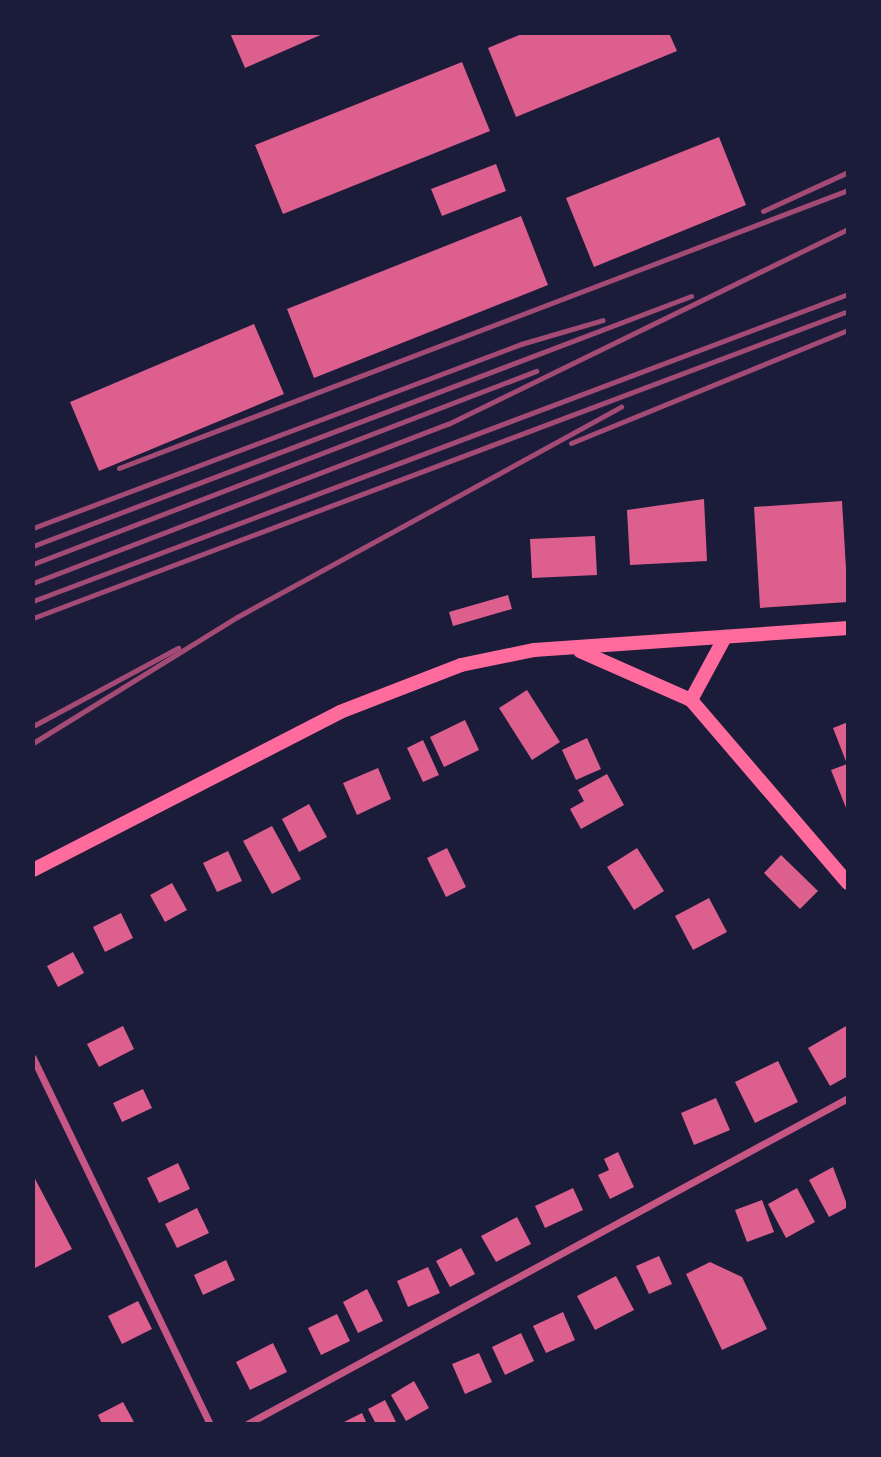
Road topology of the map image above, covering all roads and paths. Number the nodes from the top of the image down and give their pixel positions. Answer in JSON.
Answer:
{"nodes":[{"id":1,"x":848,"y":628,"type":"edge"},
{"id":2,"x":725,"y":637,"type":"junction"},
{"id":3,"x":573,"y":648,"type":"junction"},
{"id":4,"x":691,"y":700,"type":"junction"},
{"id":5,"x":33,"y":870,"type":"edge"},
{"id":6,"x":848,"y":883,"type":"edge"},
{"id":7,"x":33,"y":1058,"type":"edge"},
{"id":8,"x":848,"y":1098,"type":"edge"},
{"id":9,"x":210,"y":1424,"type":"edge"},
{"id":10,"x":247,"y":1424,"type":"edge"}],
"edges":[{"from":1,"to":2,"type":"main road"},
{"from":2,"to":3,"type":"main road"},
{"from":2,"to":4,"type":"main road"},
{"from":3,"to":4,"type":"main road"},
{"from":3,"to":5,"type":"main road"},
{"from":4,"to":6,"type":"main road"},
{"from":7,"to":9,"type":"street"},
{"from":8,"to":10,"type":"street"}]}
